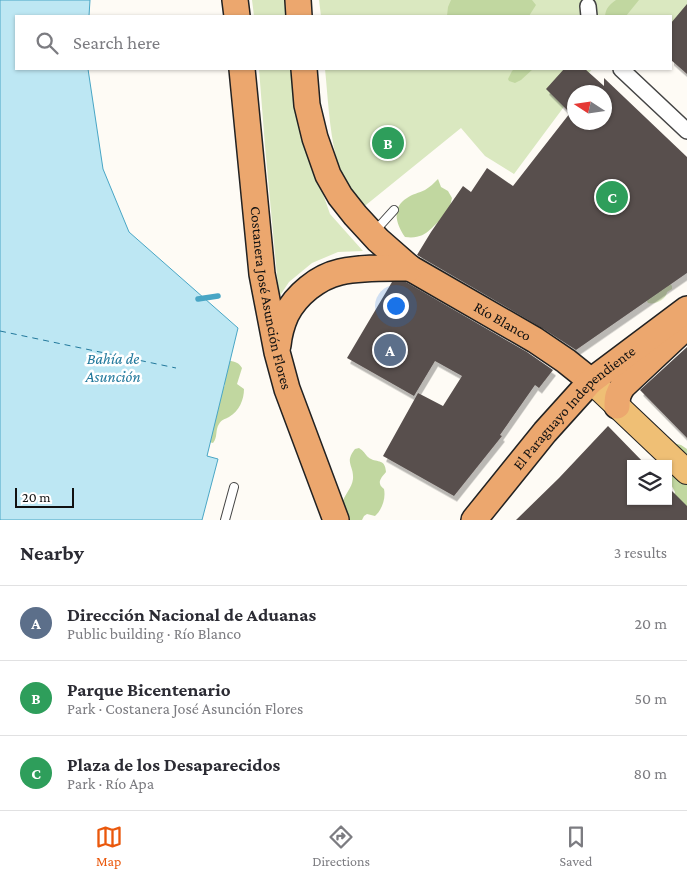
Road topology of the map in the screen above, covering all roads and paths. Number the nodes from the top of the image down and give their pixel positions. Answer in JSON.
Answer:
{"nodes":[{"id":1,"x":235,"y":0,"type":"edge"},
{"id":2,"x":298,"y":0,"type":"edge"},
{"id":3,"x":237,"y":15,"type":"edge"},
{"id":4,"x":300,"y":15,"type":"edge"},
{"id":5,"x":242,"y":70,"type":"edge"},
{"id":6,"x":304,"y":70,"type":"edge"},
{"id":7,"x":622,"y":70,"type":"edge"},
{"id":8,"x":687,"y":131,"type":"edge"},
{"id":9,"x":394,"y":210,"type":"dead end"},
{"id":10,"x":372,"y":234,"type":"junction"},
{"id":11,"x":410,"y":268,"type":"junction"},
{"id":12,"x":687,"y":309,"type":"edge"},
{"id":13,"x":687,"y":326,"type":"edge"},
{"id":14,"x":277,"y":352,"type":"junction"},
{"id":15,"x":590,"y":381,"type":"junction"},
{"id":16,"x":617,"y":406,"type":"junction"},
{"id":17,"x":687,"y":472,"type":"edge"},
{"id":18,"x":234,"y":487,"type":"dead end"},
{"id":19,"x":225,"y":520,"type":"edge"},
{"id":20,"x":336,"y":520,"type":"edge"},
{"id":21,"x":474,"y":520,"type":"edge"}],
"edges":[{"from":1,"to":3,"type":"highway"},
{"from":2,"to":4,"type":"highway"},
{"from":5,"to":14,"type":"highway","name":"Costanera José Asunción Flores"},
{"from":6,"to":10,"type":"highway"},
{"from":7,"to":8,"type":"street"},
{"from":9,"to":10,"type":"lane"},
{"from":10,"to":11,"type":"highway"},
{"from":11,"to":14,"type":"highway"},
{"from":11,"to":15,"type":"highway","name":"Río Blanco"},
{"from":12,"to":15,"type":"highway","name":"El Paraguayo Independiente"},
{"from":13,"to":16,"type":"highway"},
{"from":14,"to":20,"type":"highway","name":"Costanera José Asunción Flores"},
{"from":15,"to":16,"type":"main road"},
{"from":15,"to":21,"type":"highway","name":"El Paraguayo Independiente"},
{"from":16,"to":17,"type":"main road"},
{"from":18,"to":19,"type":"lane"}]}
